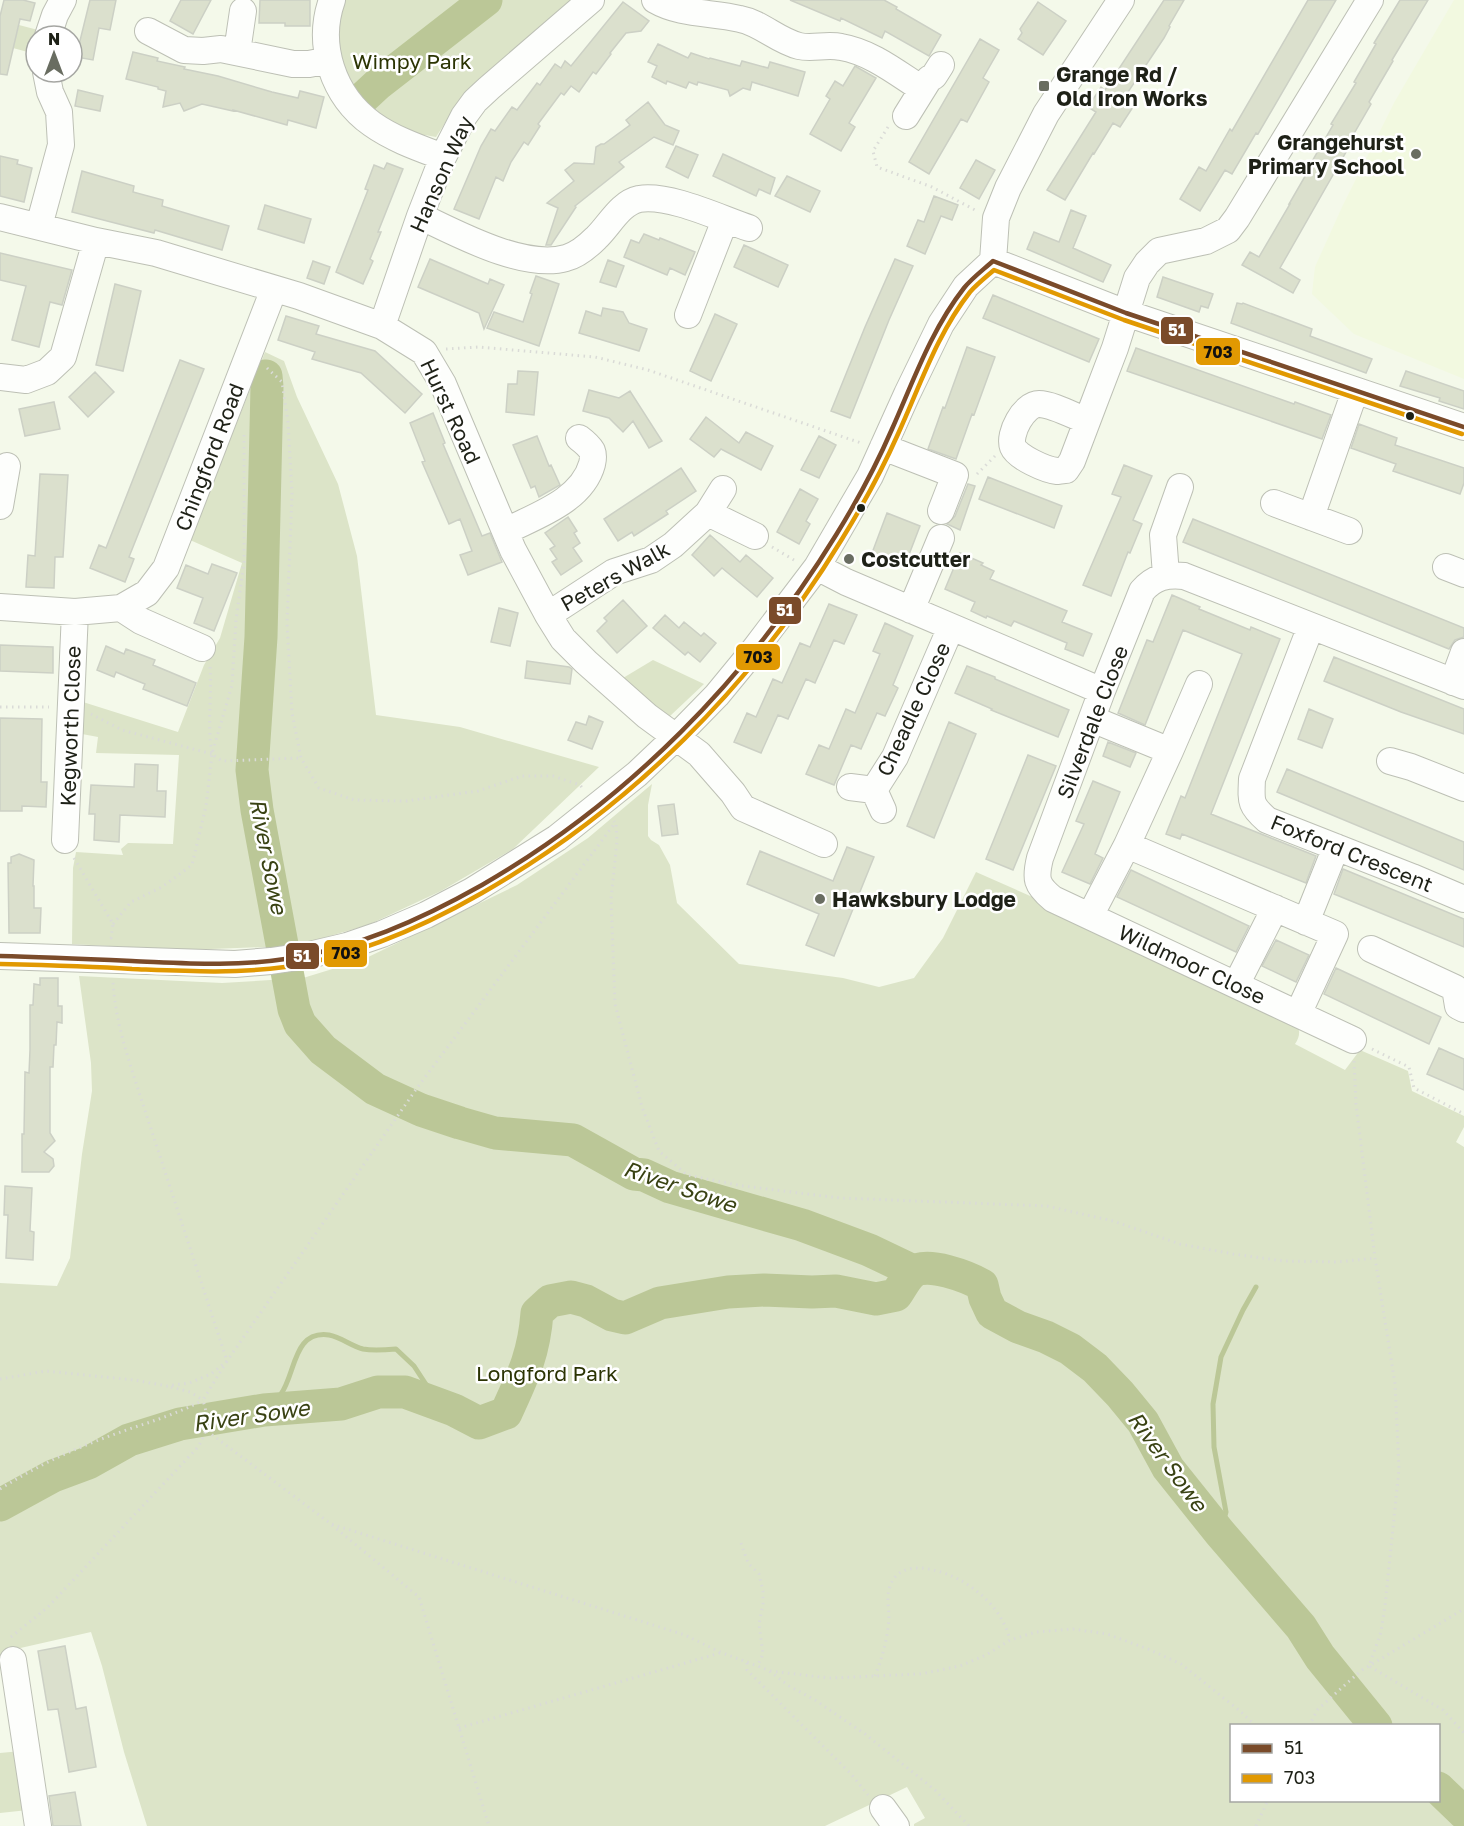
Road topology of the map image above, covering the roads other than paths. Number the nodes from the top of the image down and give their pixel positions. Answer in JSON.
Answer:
{"nodes":[{"id":1,"x":63,"y":0,"type":"edge"},
{"id":2,"x":332,"y":0,"type":"edge"},
{"id":3,"x":591,"y":0,"type":"edge"},
{"id":4,"x":655,"y":0,"type":"edge"},
{"id":5,"x":1121,"y":0,"type":"edge"},
{"id":6,"x":1370,"y":0,"type":"edge"},
{"id":7,"x":243,"y":12,"type":"dead end"},
{"id":8,"x":52,"y":24,"type":"edge"},
{"id":9,"x":148,"y":31,"type":"dead end"},
{"id":10,"x":237,"y":52,"type":"junction"},
{"id":11,"x":329,"y":60,"type":"junction"},
{"id":12,"x":941,"y":64,"type":"dead end"},
{"id":13,"x":48,"y":84,"type":"edge"},
{"id":14,"x":922,"y":89,"type":"junction"},
{"id":15,"x":906,"y":116,"type":"road end"},
{"id":16,"x":443,"y":157,"type":"junction"},
{"id":17,"x":420,"y":216,"type":"junction"},
{"id":18,"x":0,"y":217,"type":"edge"},
{"id":19,"x":724,"y":220,"type":"junction"},
{"id":20,"x":39,"y":226,"type":"junction"},
{"id":21,"x":749,"y":228,"type":"dead end"},
{"id":22,"x":96,"y":241,"type":"junction"},
{"id":23,"x":993,"y":261,"type":"junction"},
{"id":24,"x":274,"y":289,"type":"junction"},
{"id":25,"x":1126,"y":313,"type":"junction"},
{"id":26,"x":688,"y":315,"type":"dead end"},
{"id":27,"x":382,"y":326,"type":"junction"},
{"id":28,"x":0,"y":377,"type":"edge"},
{"id":29,"x":1355,"y":391,"type":"junction"},
{"id":30,"x":1087,"y":421,"type":"junction"},
{"id":31,"x":1464,"y":426,"type":"edge"},
{"id":32,"x":579,"y":438,"type":"dead end"},
{"id":33,"x":875,"y":446,"type":"junction"},
{"id":34,"x":12,"y":467,"type":"edge"},
{"id":35,"x":1180,"y":487,"type":"dead end"},
{"id":36,"x":723,"y":489,"type":"dead end"},
{"id":37,"x":1274,"y":503,"type":"dead end"},
{"id":38,"x":0,"y":506,"type":"edge"},
{"id":39,"x":941,"y":511,"type":"dead end"},
{"id":40,"x":708,"y":513,"type":"junction"},
{"id":41,"x":1311,"y":517,"type":"junction"},
{"id":42,"x":506,"y":531,"type":"junction"},
{"id":43,"x":1349,"y":531,"type":"dead end"},
{"id":44,"x":755,"y":536,"type":"road end"},
{"id":45,"x":941,"y":538,"type":"dead end"},
{"id":46,"x":815,"y":569,"type":"junction"},
{"id":47,"x":1166,"y":575,"type":"junction"},
{"id":48,"x":0,"y":607,"type":"edge"},
{"id":49,"x":121,"y":608,"type":"junction"},
{"id":50,"x":911,"y":610,"type":"junction"},
{"id":51,"x":75,"y":612,"type":"junction"},
{"id":52,"x":548,"y":615,"type":"junction"},
{"id":53,"x":1311,"y":626,"type":"junction"},
{"id":54,"x":951,"y":627,"type":"junction"},
{"id":55,"x":202,"y":648,"type":"road end"},
{"id":56,"x":1464,"y":652,"type":"edge"},
{"id":57,"x":1198,"y":684,"type":"dead end"},
{"id":58,"x":1458,"y":684,"type":"edge"},
{"id":59,"x":1102,"y":691,"type":"junction"},
{"id":60,"x":1092,"y":719,"type":"junction"},
{"id":61,"x":675,"y":738,"type":"junction"},
{"id":62,"x":1170,"y":751,"type":"junction"},
{"id":63,"x":1390,"y":761,"type":"dead end"},
{"id":64,"x":1464,"y":788,"type":"edge"},
{"id":65,"x":869,"y":796,"type":"dead end"},
{"id":66,"x":65,"y":840,"type":"road end"},
{"id":67,"x":824,"y":844,"type":"dead end"},
{"id":68,"x":1127,"y":845,"type":"junction"},
{"id":69,"x":1336,"y":847,"type":"junction"},
{"id":70,"x":1037,"y":881,"type":"joint"},
{"id":71,"x":1464,"y":899,"type":"edge"},
{"id":72,"x":1275,"y":908,"type":"junction"},
{"id":73,"x":1090,"y":916,"type":"junction"},
{"id":74,"x":1306,"y":922,"type":"junction"},
{"id":75,"x":1371,"y":949,"type":"dead end"},
{"id":76,"x":0,"y":956,"type":"edge"},
{"id":77,"x":1236,"y":985,"type":"junction"},
{"id":78,"x":1461,"y":991,"type":"edge"},
{"id":79,"x":1298,"y":1014,"type":"junction"},
{"id":80,"x":1353,"y":1040,"type":"road end"},
{"id":81,"x":12,"y":1649,"type":"road end"},
{"id":82,"x":38,"y":1826,"type":"edge"}],
"edges":[{"from":1,"to":8,"type":"street"},
{"from":2,"to":11,"type":"street"},
{"from":3,"to":16,"type":"street","name":"Hanson Way"},
{"from":4,"to":14,"type":"street"},
{"from":5,"to":23,"type":"street"},
{"from":6,"to":25,"type":"street"},
{"from":7,"to":10,"type":"street"},
{"from":9,"to":10,"type":"street"},
{"from":10,"to":11,"type":"street"},
{"from":11,"to":16,"type":"street"},
{"from":12,"to":14,"type":"street"},
{"from":13,"to":20,"type":"street"},
{"from":14,"to":15,"type":"street"},
{"from":16,"to":17,"type":"street","name":"Hanson Way"},
{"from":17,"to":19,"type":"street"},
{"from":17,"to":27,"type":"street","name":"Hanson Way"},
{"from":18,"to":20,"type":"street","name":"Hurst Road"},
{"from":19,"to":21,"type":"street"},
{"from":19,"to":26,"type":"street"},
{"from":20,"to":22,"type":"street","name":"Hurst Road"},
{"from":22,"to":24,"type":"street","name":"Hurst Road"},
{"from":22,"to":28,"type":"street"},
{"from":23,"to":25,"type":"street"},
{"from":23,"to":33,"type":"street"},
{"from":24,"to":27,"type":"street","name":"Hurst Road"},
{"from":24,"to":49,"type":"street","name":"Chingford Road"},
{"from":25,"to":29,"type":"street"},
{"from":25,"to":30,"type":"street"},
{"from":27,"to":42,"type":"street","name":"Hurst Road"},
{"from":29,"to":31,"type":"street"},
{"from":29,"to":41,"type":"street"},
{"from":30,"to":30,"type":"street"},
{"from":32,"to":42,"type":"street"},
{"from":33,"to":39,"type":"street"},
{"from":33,"to":46,"type":"street"},
{"from":34,"to":38,"type":"street"},
{"from":35,"to":47,"type":"street"},
{"from":36,"to":40,"type":"street","name":"Peters Walk"},
{"from":37,"to":41,"type":"street"},
{"from":40,"to":44,"type":"street"},
{"from":40,"to":52,"type":"street","name":"Peters Walk"},
{"from":41,"to":43,"type":"street"},
{"from":42,"to":52,"type":"street","name":"Hurst Road"},
{"from":45,"to":50,"type":"street"},
{"from":46,"to":50,"type":"street","name":"Cheadle Close"},
{"from":46,"to":61,"type":"street"},
{"from":47,"to":53,"type":"street"},
{"from":47,"to":59,"type":"street","name":"Silverdale Close"},
{"from":48,"to":51,"type":"street","name":"Chingford Road"},
{"from":49,"to":51,"type":"street","name":"Chingford Road"},
{"from":49,"to":55,"type":"street"},
{"from":50,"to":54,"type":"street","name":"Cheadle Close"},
{"from":51,"to":66,"type":"street","name":"Kegworth Close"},
{"from":52,"to":61,"type":"street","name":"Hurst Road"},
{"from":53,"to":58,"type":"street"},
{"from":53,"to":69,"type":"street","name":"Foxford Crescent"},
{"from":54,"to":59,"type":"street","name":"Cheadle Close"},
{"from":54,"to":65,"type":"street","name":"Cheadle Close"},
{"from":56,"to":58,"type":"street"},
{"from":57,"to":62,"type":"street"},
{"from":59,"to":60,"type":"street","name":"Silverdale Close"},
{"from":60,"to":62,"type":"street"},
{"from":60,"to":70,"type":"street","name":"Silverdale Close"},
{"from":61,"to":67,"type":"street","name":"Hurst Road"},
{"from":61,"to":76,"type":"street"},
{"from":62,"to":68,"type":"street"},
{"from":63,"to":64,"type":"street"},
{"from":68,"to":72,"type":"street"},
{"from":68,"to":73,"type":"street"},
{"from":69,"to":71,"type":"street","name":"Foxford Crescent"},
{"from":69,"to":74,"type":"street"},
{"from":70,"to":73,"type":"street","name":"Wildmoor Close"},
{"from":72,"to":74,"type":"street"},
{"from":72,"to":77,"type":"street"},
{"from":73,"to":77,"type":"street","name":"Wildmoor Close"},
{"from":74,"to":79,"type":"street"},
{"from":75,"to":78,"type":"street"},
{"from":77,"to":79,"type":"street","name":"Wildmoor Close"},
{"from":79,"to":80,"type":"street","name":"Wildmoor Close"},
{"from":81,"to":82,"type":"street"}]}
